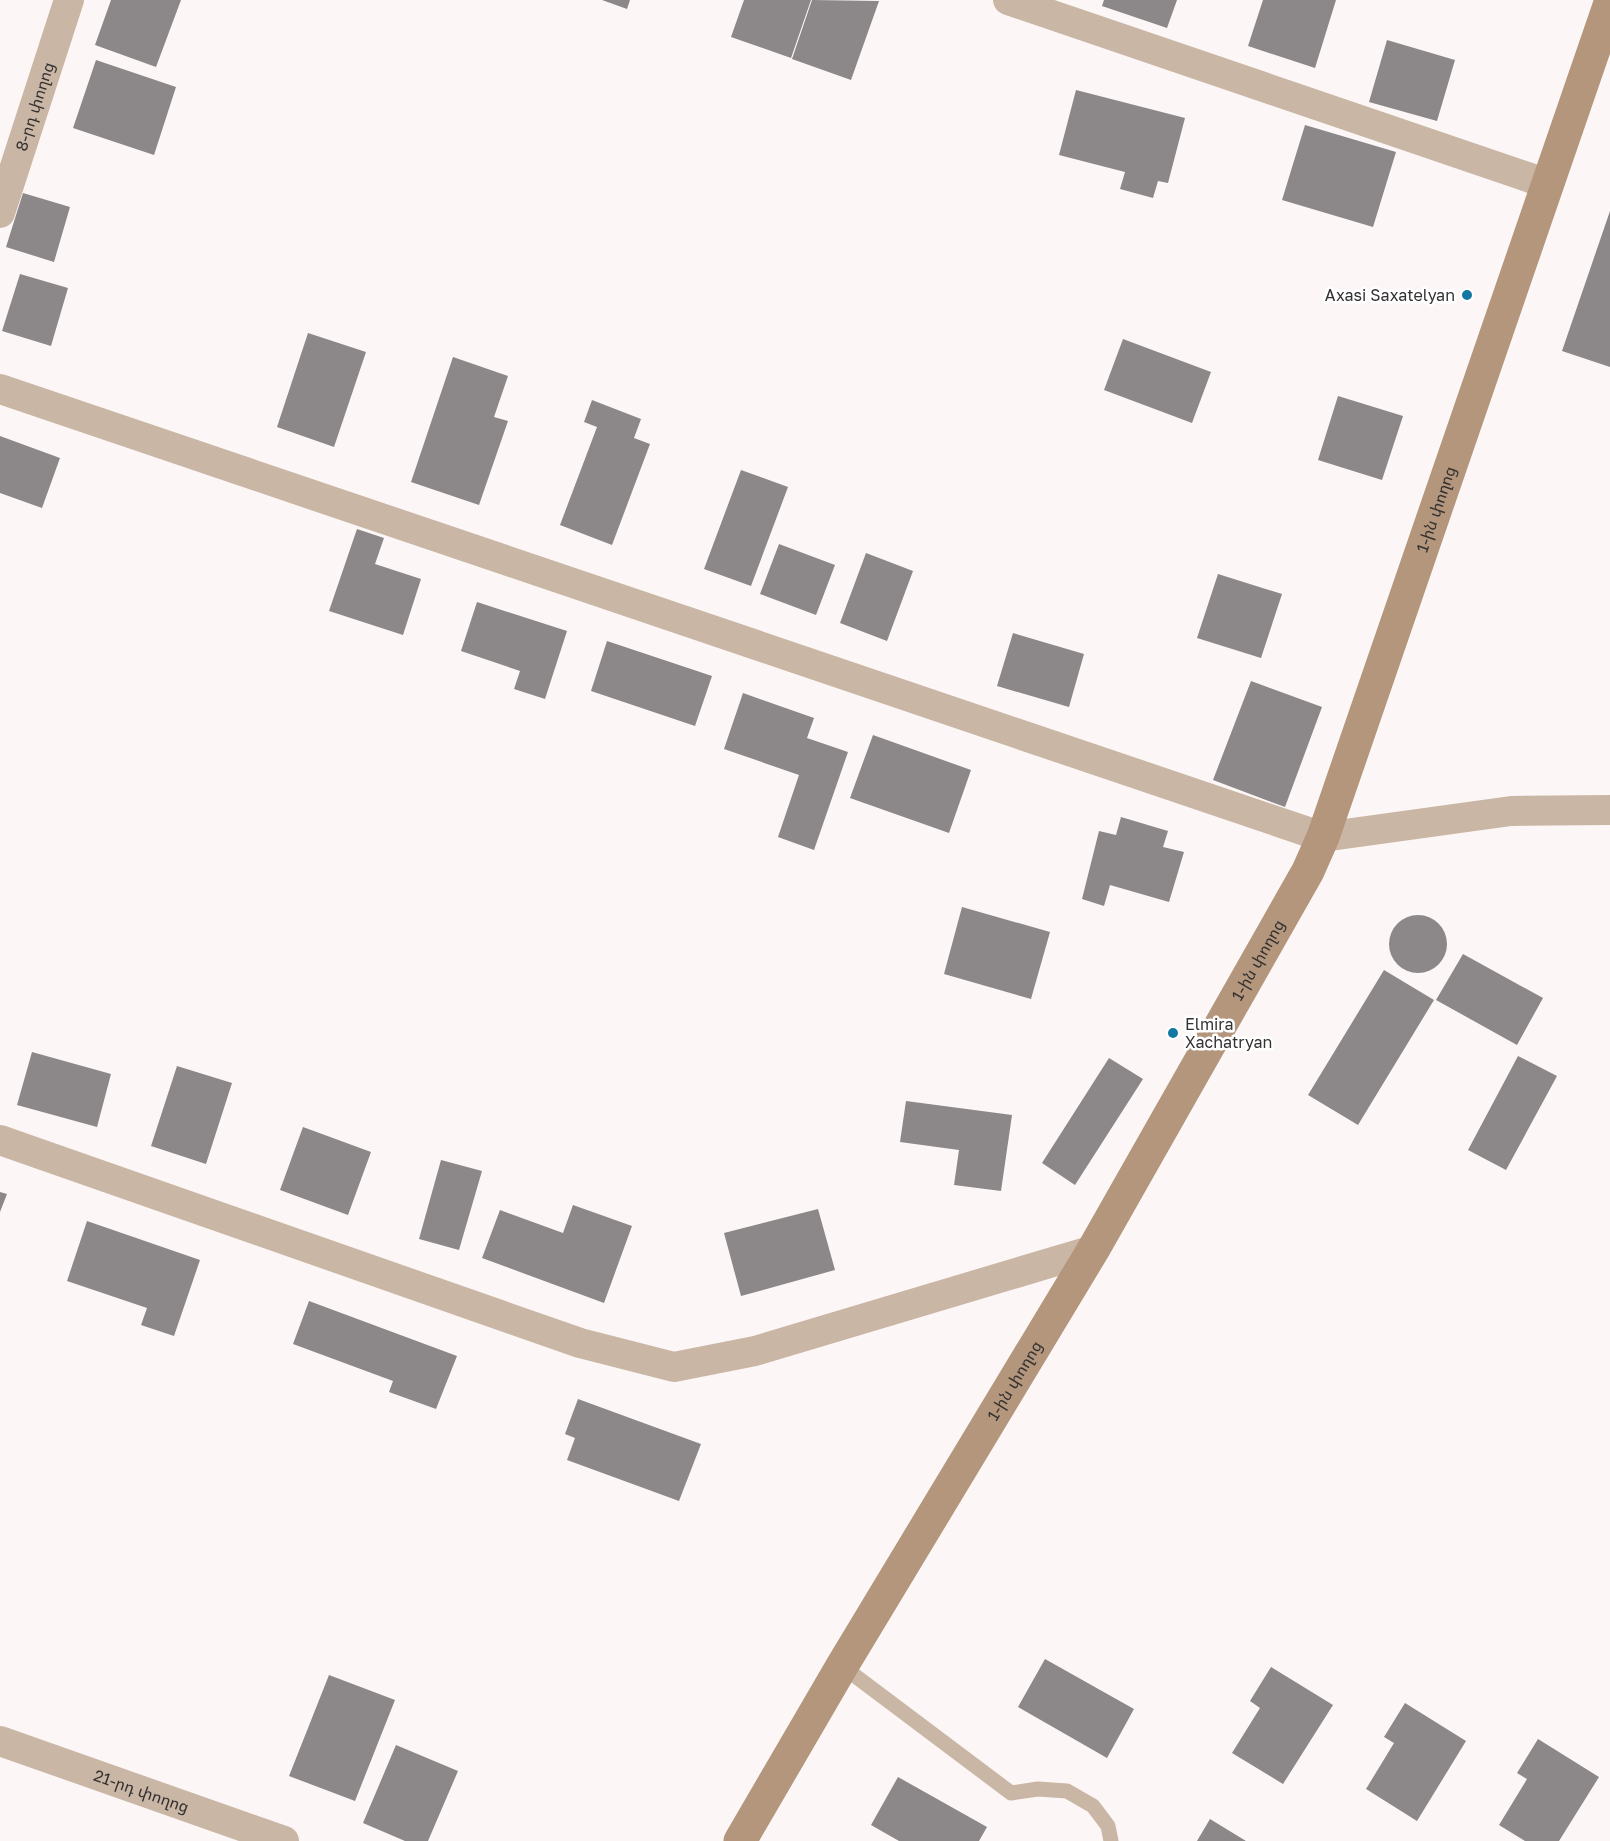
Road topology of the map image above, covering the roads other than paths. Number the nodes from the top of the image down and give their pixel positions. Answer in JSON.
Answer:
{"nodes":[{"id":1,"x":69,"y":0,"type":"edge"},
{"id":2,"x":1008,"y":0,"type":"edge"},
{"id":3,"x":1610,"y":3,"type":"edge"},
{"id":4,"x":1548,"y":184,"type":"junction"},
{"id":5,"x":0,"y":213,"type":"edge"},
{"id":6,"x":0,"y":389,"type":"edge"},
{"id":7,"x":1610,"y":810,"type":"edge"},
{"id":8,"x":1323,"y":837,"type":"junction"},
{"id":9,"x":0,"y":1140,"type":"edge"},
{"id":10,"x":1093,"y":1250,"type":"junction"},
{"id":11,"x":842,"y":1666,"type":"junction"},
{"id":12,"x":0,"y":1741,"type":"edge"},
{"id":13,"x":284,"y":1841,"type":"edge"},
{"id":14,"x":740,"y":1841,"type":"edge"},
{"id":15,"x":1110,"y":1841,"type":"edge"}],
"edges":[{"from":1,"to":5,"type":"street","name":"8-րդ փողոց"},
{"from":2,"to":4,"type":"street"},
{"from":3,"to":4,"type":"main road","name":"1-ին փողոց"},
{"from":4,"to":8,"type":"main road","name":"1-ին փողոց"},
{"from":6,"to":8,"type":"street"},
{"from":7,"to":8,"type":"street"},
{"from":8,"to":10,"type":"main road","name":"1-ին փողոց"},
{"from":9,"to":10,"type":"street"},
{"from":10,"to":11,"type":"main road","name":"1-ին փողոց"},
{"from":11,"to":14,"type":"main road","name":"1-ին փողոց"},
{"from":11,"to":15,"type":"lane"},
{"from":12,"to":13,"type":"street","name":"21-րդ փողոց"}]}
